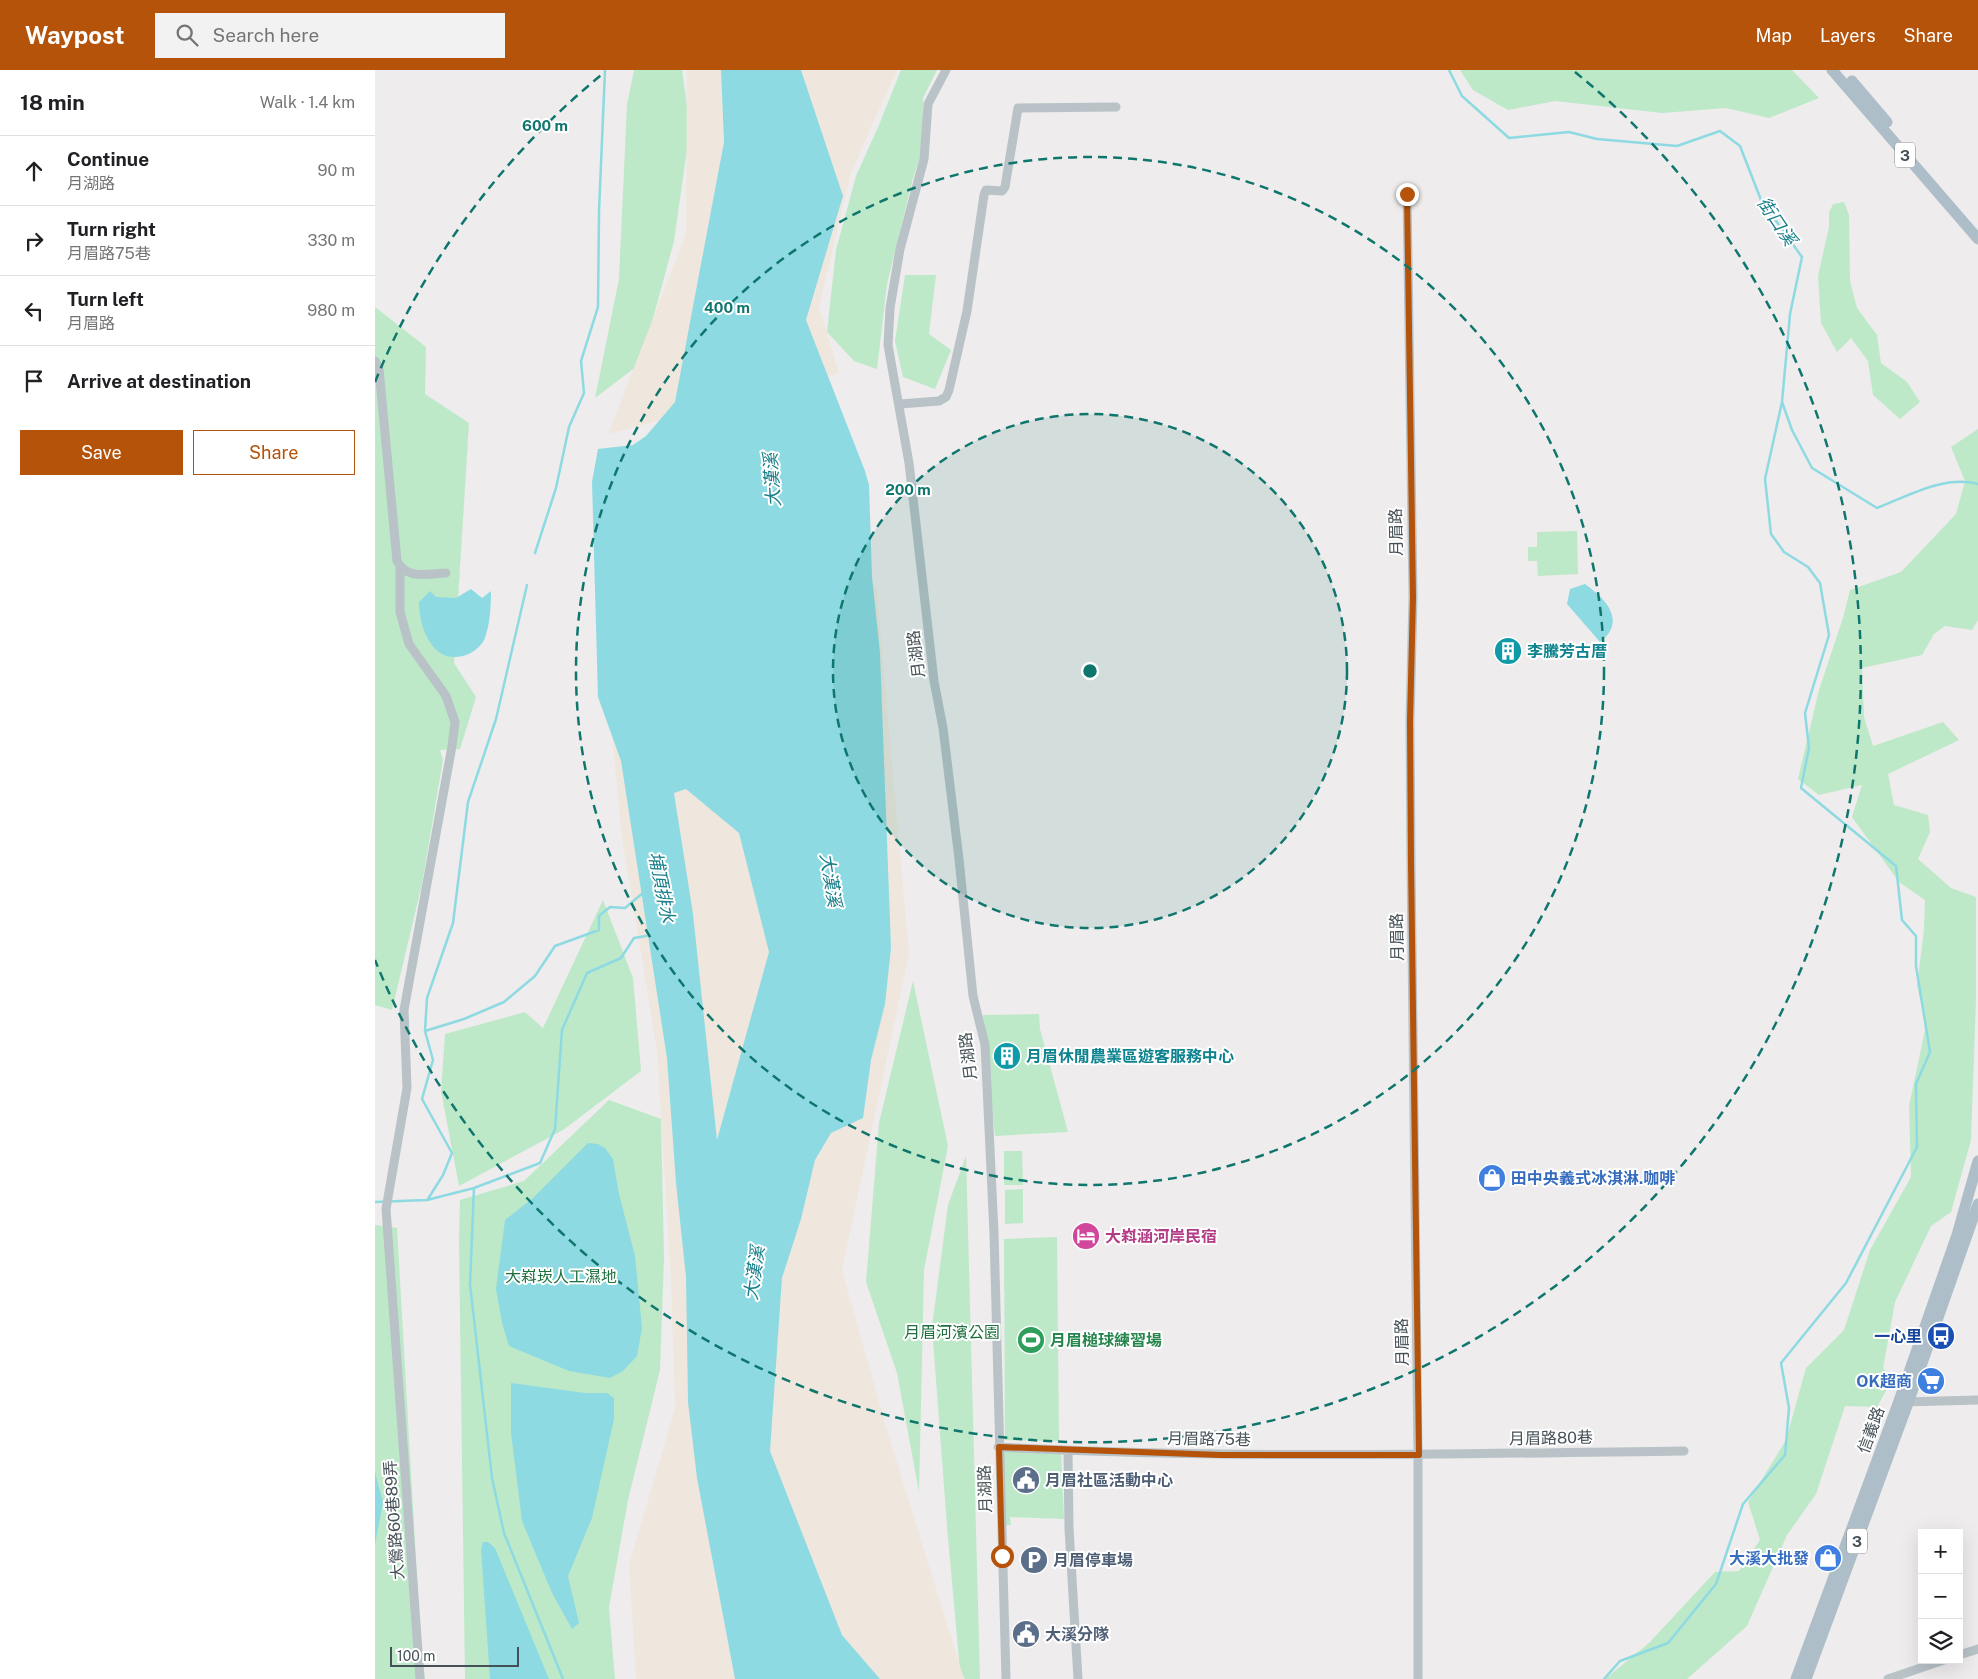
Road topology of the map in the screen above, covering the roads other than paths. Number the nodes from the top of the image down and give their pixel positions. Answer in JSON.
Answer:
{"nodes":[{"id":1,"x":946,"y":70,"type":"edge"},
{"id":2,"x":1832,"y":70,"type":"edge"},
{"id":3,"x":1842,"y":70,"type":"edge"},
{"id":4,"x":1116,"y":107,"type":"dead end"},
{"id":5,"x":1407,"y":194,"type":"dead end"},
{"id":6,"x":1978,"y":228,"type":"edge"},
{"id":7,"x":1978,"y":240,"type":"edge"},
{"id":8,"x":375,"y":361,"type":"edge"},
{"id":9,"x":900,"y":404,"type":"junction"},
{"id":10,"x":400,"y":568,"type":"junction"},
{"id":11,"x":446,"y":573,"type":"dead end"},
{"id":12,"x":1978,"y":1161,"type":"edge"},
{"id":13,"x":1978,"y":1204,"type":"edge"},
{"id":14,"x":1978,"y":1400,"type":"edge"},
{"id":15,"x":1903,"y":1402,"type":"junction"},
{"id":16,"x":999,"y":1447,"type":"junction"},
{"id":17,"x":1069,"y":1451,"type":"junction"},
{"id":18,"x":1685,"y":1451,"type":"dead end"},
{"id":19,"x":1419,"y":1455,"type":"junction"},
{"id":20,"x":1978,"y":1649,"type":"edge"},
{"id":21,"x":1963,"y":1654,"type":"edge"},
{"id":22,"x":1932,"y":1664,"type":"edge"},
{"id":23,"x":420,"y":1679,"type":"edge"},
{"id":24,"x":1006,"y":1679,"type":"edge"},
{"id":25,"x":1078,"y":1679,"type":"edge"},
{"id":26,"x":1418,"y":1679,"type":"edge"},
{"id":27,"x":1797,"y":1679,"type":"edge"},
{"id":28,"x":1806,"y":1679,"type":"edge"},
{"id":29,"x":1888,"y":1679,"type":"edge"}],
"edges":[{"from":1,"to":9,"type":"street","name":"月湖路"},
{"from":2,"to":7,"type":"main road","number":"3"},
{"from":3,"to":6,"type":"main road","number":"3"},
{"from":4,"to":9,"type":"street"},
{"from":5,"to":19,"type":"street","name":"月眉路"},
{"from":8,"to":10,"type":"street","name":"大鶯路60巷89弄"},
{"from":9,"to":16,"type":"street","name":"月湖路"},
{"from":10,"to":11,"type":"street"},
{"from":10,"to":23,"type":"street","name":"大鶯路60巷89弄"},
{"from":12,"to":15,"type":"main road","name":"信義路","number":"3"},
{"from":13,"to":15,"type":"main road","name":"信義路","number":"3"},
{"from":14,"to":15,"type":"street"},
{"from":15,"to":27,"type":"main road","name":"信義路","number":"3"},
{"from":15,"to":28,"type":"main road","name":"信義路","number":"3"},
{"from":16,"to":17,"type":"street","name":"月眉路75巷"},
{"from":16,"to":24,"type":"street","name":"月湖路"},
{"from":17,"to":19,"type":"street","name":"月眉路75巷"},
{"from":17,"to":25,"type":"street"},
{"from":18,"to":19,"type":"street","name":"月眉路80巷"},
{"from":19,"to":26,"type":"street","name":"月眉路"},
{"from":20,"to":21,"type":"street"},
{"from":22,"to":29,"type":"street"}]}
